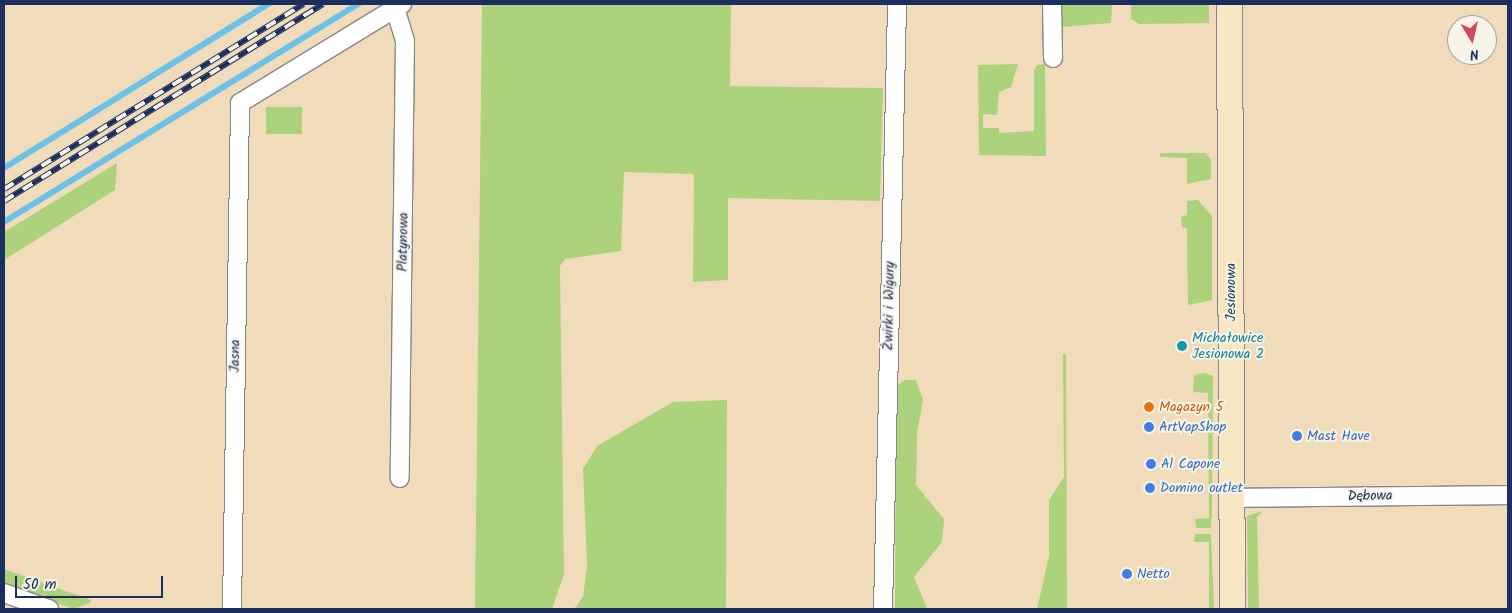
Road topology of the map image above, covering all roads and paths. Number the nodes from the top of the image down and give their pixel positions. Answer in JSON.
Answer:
{"nodes":[{"id":1,"x":897,"y":4,"type":"edge"},
{"id":2,"x":1052,"y":4,"type":"edge"},
{"id":3,"x":1229,"y":4,"type":"edge"},
{"id":4,"x":399,"y":6,"type":"edge"},
{"id":5,"x":1053,"y":58,"type":"dead end"},
{"id":6,"x":400,"y":478,"type":"dead end"},
{"id":7,"x":1508,"y":495,"type":"edge"},
{"id":8,"x":1232,"y":498,"type":"junction"},
{"id":9,"x":4,"y":593,"type":"edge"},
{"id":10,"x":50,"y":609,"type":"edge"},
{"id":11,"x":232,"y":609,"type":"edge"},
{"id":12,"x":883,"y":609,"type":"edge"},
{"id":13,"x":1232,"y":609,"type":"edge"}],
"edges":[{"from":1,"to":12,"type":"street","name":"Żwirki i Wigury"},
{"from":2,"to":5,"type":"street"},
{"from":3,"to":8,"type":"street","name":"Jesionowa"},
{"from":4,"to":6,"type":"street","name":"Platynowa"},
{"from":4,"to":11,"type":"street","name":"Jasna"},
{"from":7,"to":8,"type":"street","name":"Dębowa"},
{"from":8,"to":13,"type":"street","name":"Jesionowa"},
{"from":9,"to":10,"type":"street"}]}
